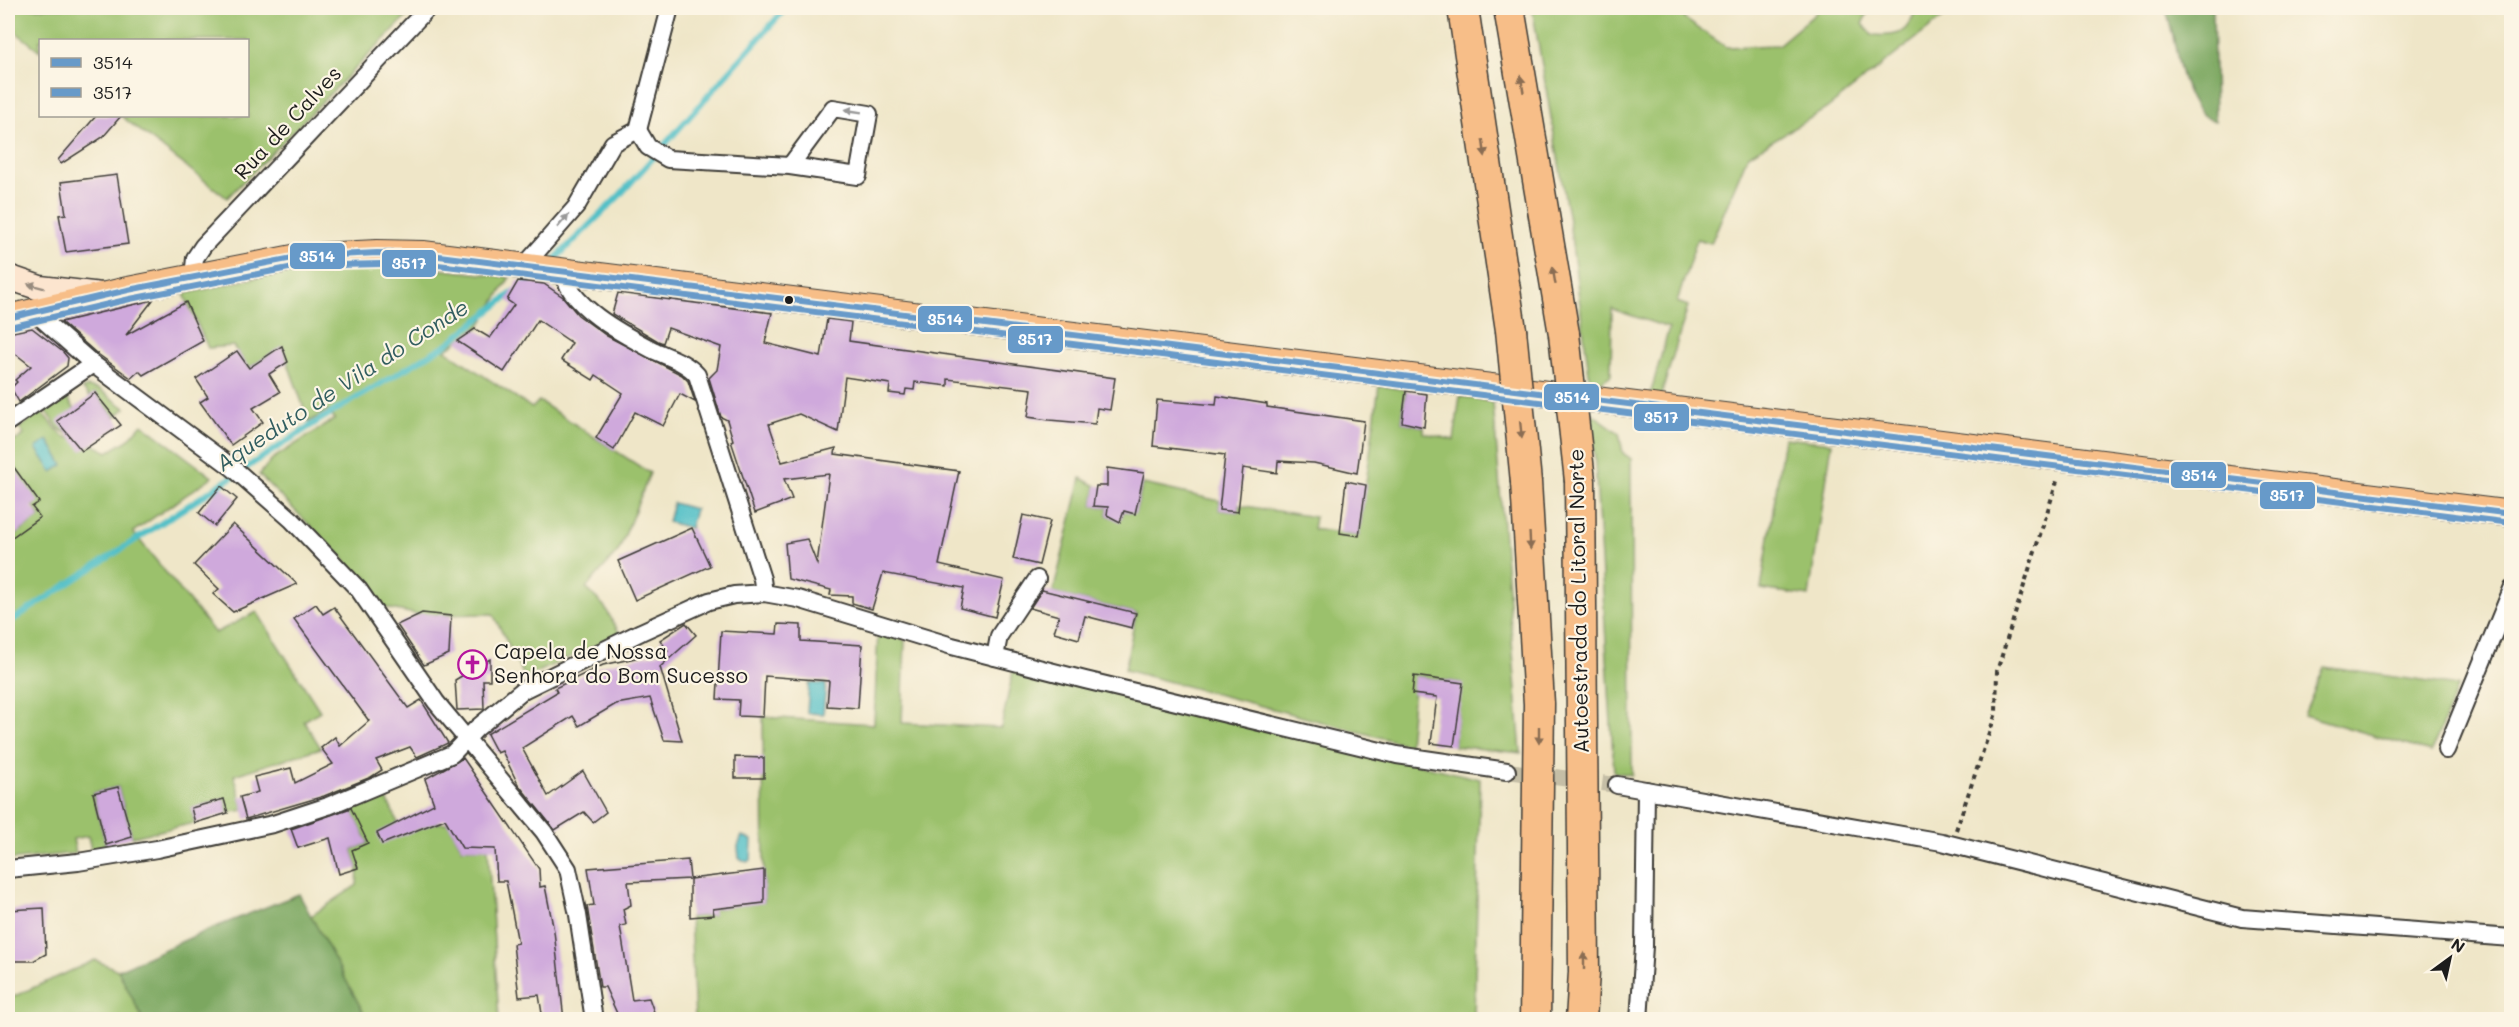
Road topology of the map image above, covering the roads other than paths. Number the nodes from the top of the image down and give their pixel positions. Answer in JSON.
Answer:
{"nodes":[{"id":1,"x":428,"y":8,"type":"edge"},
{"id":2,"x":670,"y":8,"type":"edge"},
{"id":3,"x":1463,"y":8,"type":"edge"},
{"id":4,"x":1509,"y":8,"type":"edge"},
{"id":5,"x":638,"y":130,"type":"junction"},
{"id":6,"x":790,"y":166,"type":"junction"},
{"id":7,"x":525,"y":266,"type":"junction"},
{"id":8,"x":564,"y":270,"type":"junction"},
{"id":9,"x":8,"y":277,"type":"edge"},
{"id":10,"x":192,"y":277,"type":"junction"},
{"id":11,"x":8,"y":289,"type":"edge"},
{"id":12,"x":106,"y":295,"type":"junction"},
{"id":13,"x":34,"y":312,"type":"junction"},
{"id":14,"x":8,"y":318,"type":"edge"},
{"id":15,"x":93,"y":363,"type":"junction"},
{"id":16,"x":8,"y":422,"type":"edge"},
{"id":17,"x":2511,"y":514,"type":"edge"},
{"id":18,"x":1037,"y":579,"type":"dead end"},
{"id":19,"x":2511,"y":589,"type":"edge"},
{"id":20,"x":764,"y":593,"type":"junction"},
{"id":21,"x":995,"y":657,"type":"junction"},
{"id":22,"x":466,"y":738,"type":"junction"},
{"id":23,"x":2446,"y":750,"type":"dead end"},
{"id":24,"x":1508,"y":771,"type":"tunnel mouth"},
{"id":25,"x":1617,"y":785,"type":"tunnel mouth"},
{"id":26,"x":1646,"y":790,"type":"junction"},
{"id":27,"x":8,"y":869,"type":"edge"},
{"id":28,"x":2511,"y":938,"type":"edge"},
{"id":29,"x":594,"y":1020,"type":"edge"},
{"id":30,"x":1535,"y":1020,"type":"edge"},
{"id":31,"x":1581,"y":1020,"type":"edge"},
{"id":32,"x":1639,"y":1020,"type":"edge"}],
"edges":[{"from":1,"to":10,"type":"street","name":"Rua de Calves"},
{"from":2,"to":5,"type":"street"},
{"from":3,"to":30,"type":"highway","name":"Autoestrada do Litoral Norte","one_way":true,"bridge":true},
{"from":31,"to":4,"type":"highway","name":"Autoestrada do Litoral Norte","one_way":true,"bridge":true},
{"from":5,"to":6,"type":"street"},
{"from":7,"to":5,"type":"street","one_way":true},
{"from":6,"to":6,"type":"street","one_way":true},
{"from":7,"to":8,"type":"main road"},
{"from":7,"to":10,"type":"main road"},
{"from":8,"to":17,"type":"main road"},
{"from":8,"to":20,"type":"street"},
{"from":12,"to":9,"type":"street","one_way":true},
{"from":10,"to":12,"type":"main road"},
{"from":11,"to":13,"type":"street"},
{"from":12,"to":13,"type":"main road"},
{"from":13,"to":14,"type":"main road"},
{"from":13,"to":15,"type":"street"},
{"from":15,"to":16,"type":"street"},
{"from":15,"to":22,"type":"street"},
{"from":18,"to":21,"type":"street"},
{"from":19,"to":23,"type":"street"},
{"from":20,"to":21,"type":"street"},
{"from":20,"to":22,"type":"street"},
{"from":21,"to":24,"type":"street"},
{"from":22,"to":27,"type":"street"},
{"from":22,"to":29,"type":"street"},
{"from":25,"to":26,"type":"street"},
{"from":26,"to":28,"type":"street"},
{"from":26,"to":32,"type":"street"}]}
